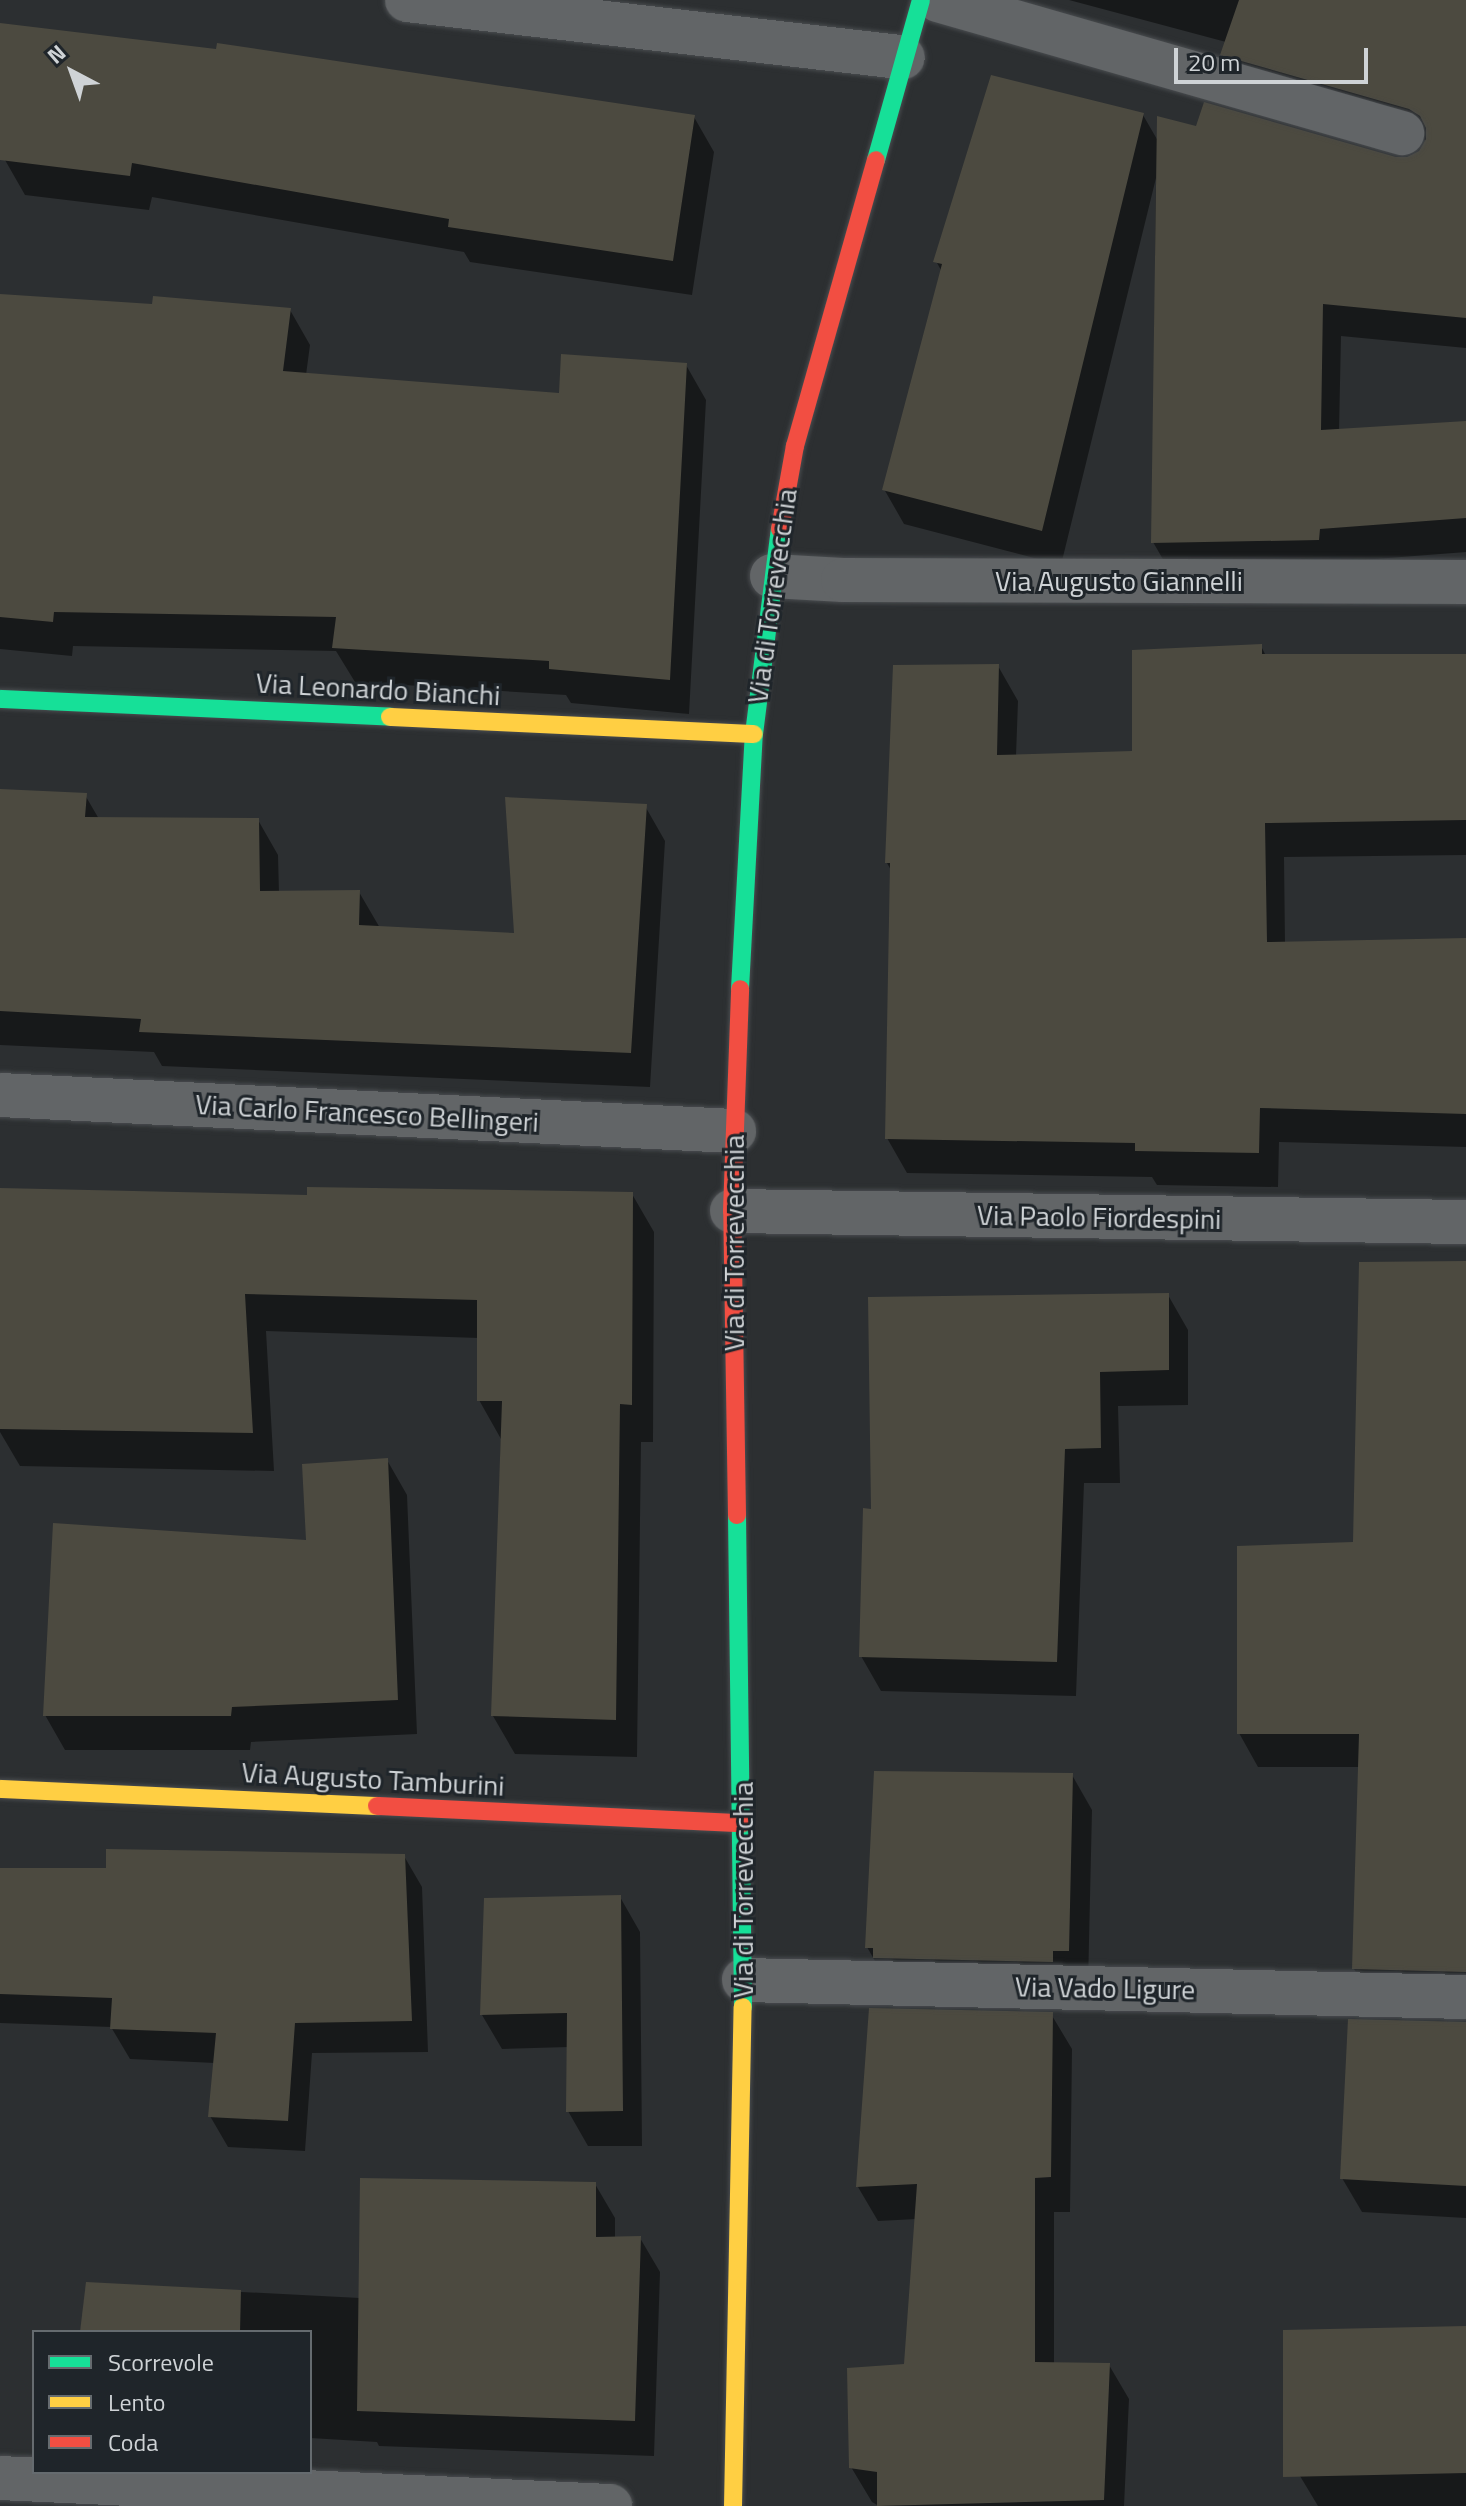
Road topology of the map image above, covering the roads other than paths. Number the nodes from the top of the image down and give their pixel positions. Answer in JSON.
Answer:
{"nodes":[{"id":1,"x":407,"y":0,"type":"edge"},
{"id":2,"x":921,"y":0,"type":"edge"},
{"id":3,"x":938,"y":0,"type":"edge"},
{"id":4,"x":903,"y":57,"type":"junction"},
{"id":5,"x":1402,"y":133,"type":"dead end"},
{"id":6,"x":772,"y":576,"type":"junction"},
{"id":7,"x":1466,"y":582,"type":"edge"},
{"id":8,"x":0,"y":699,"type":"edge"},
{"id":9,"x":754,"y":734,"type":"junction"},
{"id":10,"x":0,"y":1095,"type":"edge"},
{"id":11,"x":734,"y":1131,"type":"junction"},
{"id":12,"x":732,"y":1211,"type":"junction"},
{"id":13,"x":1466,"y":1222,"type":"edge"},
{"id":14,"x":0,"y":1789,"type":"edge"},
{"id":15,"x":743,"y":1823,"type":"junction"},
{"id":16,"x":744,"y":1980,"type":"junction"},
{"id":17,"x":1466,"y":1997,"type":"edge"},
{"id":18,"x":0,"y":2478,"type":"edge"},
{"id":19,"x":610,"y":2506,"type":"edge"},
{"id":20,"x":733,"y":2506,"type":"edge"}],
"edges":[{"from":1,"to":4,"type":"street"},
{"from":2,"to":4,"type":"main road","name":"Via di Torrevecchia"},
{"from":3,"to":5,"type":"street"},
{"from":4,"to":6,"type":"main road","name":"Via di Torrevecchia"},
{"from":6,"to":7,"type":"street","name":"Via Augusto Giannelli"},
{"from":6,"to":9,"type":"main road","name":"Via di Torrevecchia"},
{"from":8,"to":9,"type":"main road","name":"Via Leonardo Bianchi"},
{"from":9,"to":11,"type":"main road","name":"Via di Torrevecchia"},
{"from":10,"to":11,"type":"street","name":"Via Carlo Francesco Bellingeri"},
{"from":11,"to":12,"type":"main road","name":"Via di Torrevecchia"},
{"from":12,"to":13,"type":"street","name":"Via Paolo Fiordespini"},
{"from":12,"to":15,"type":"main road","name":"Via di Torrevecchia"},
{"from":14,"to":15,"type":"main road","name":"Via Augusto Tamburini"},
{"from":15,"to":16,"type":"main road","name":"Via di Torrevecchia"},
{"from":16,"to":17,"type":"street","name":"Via Vado Ligure"},
{"from":16,"to":20,"type":"main road","name":"Via di Torrevecchia"},
{"from":18,"to":19,"type":"street"}]}
